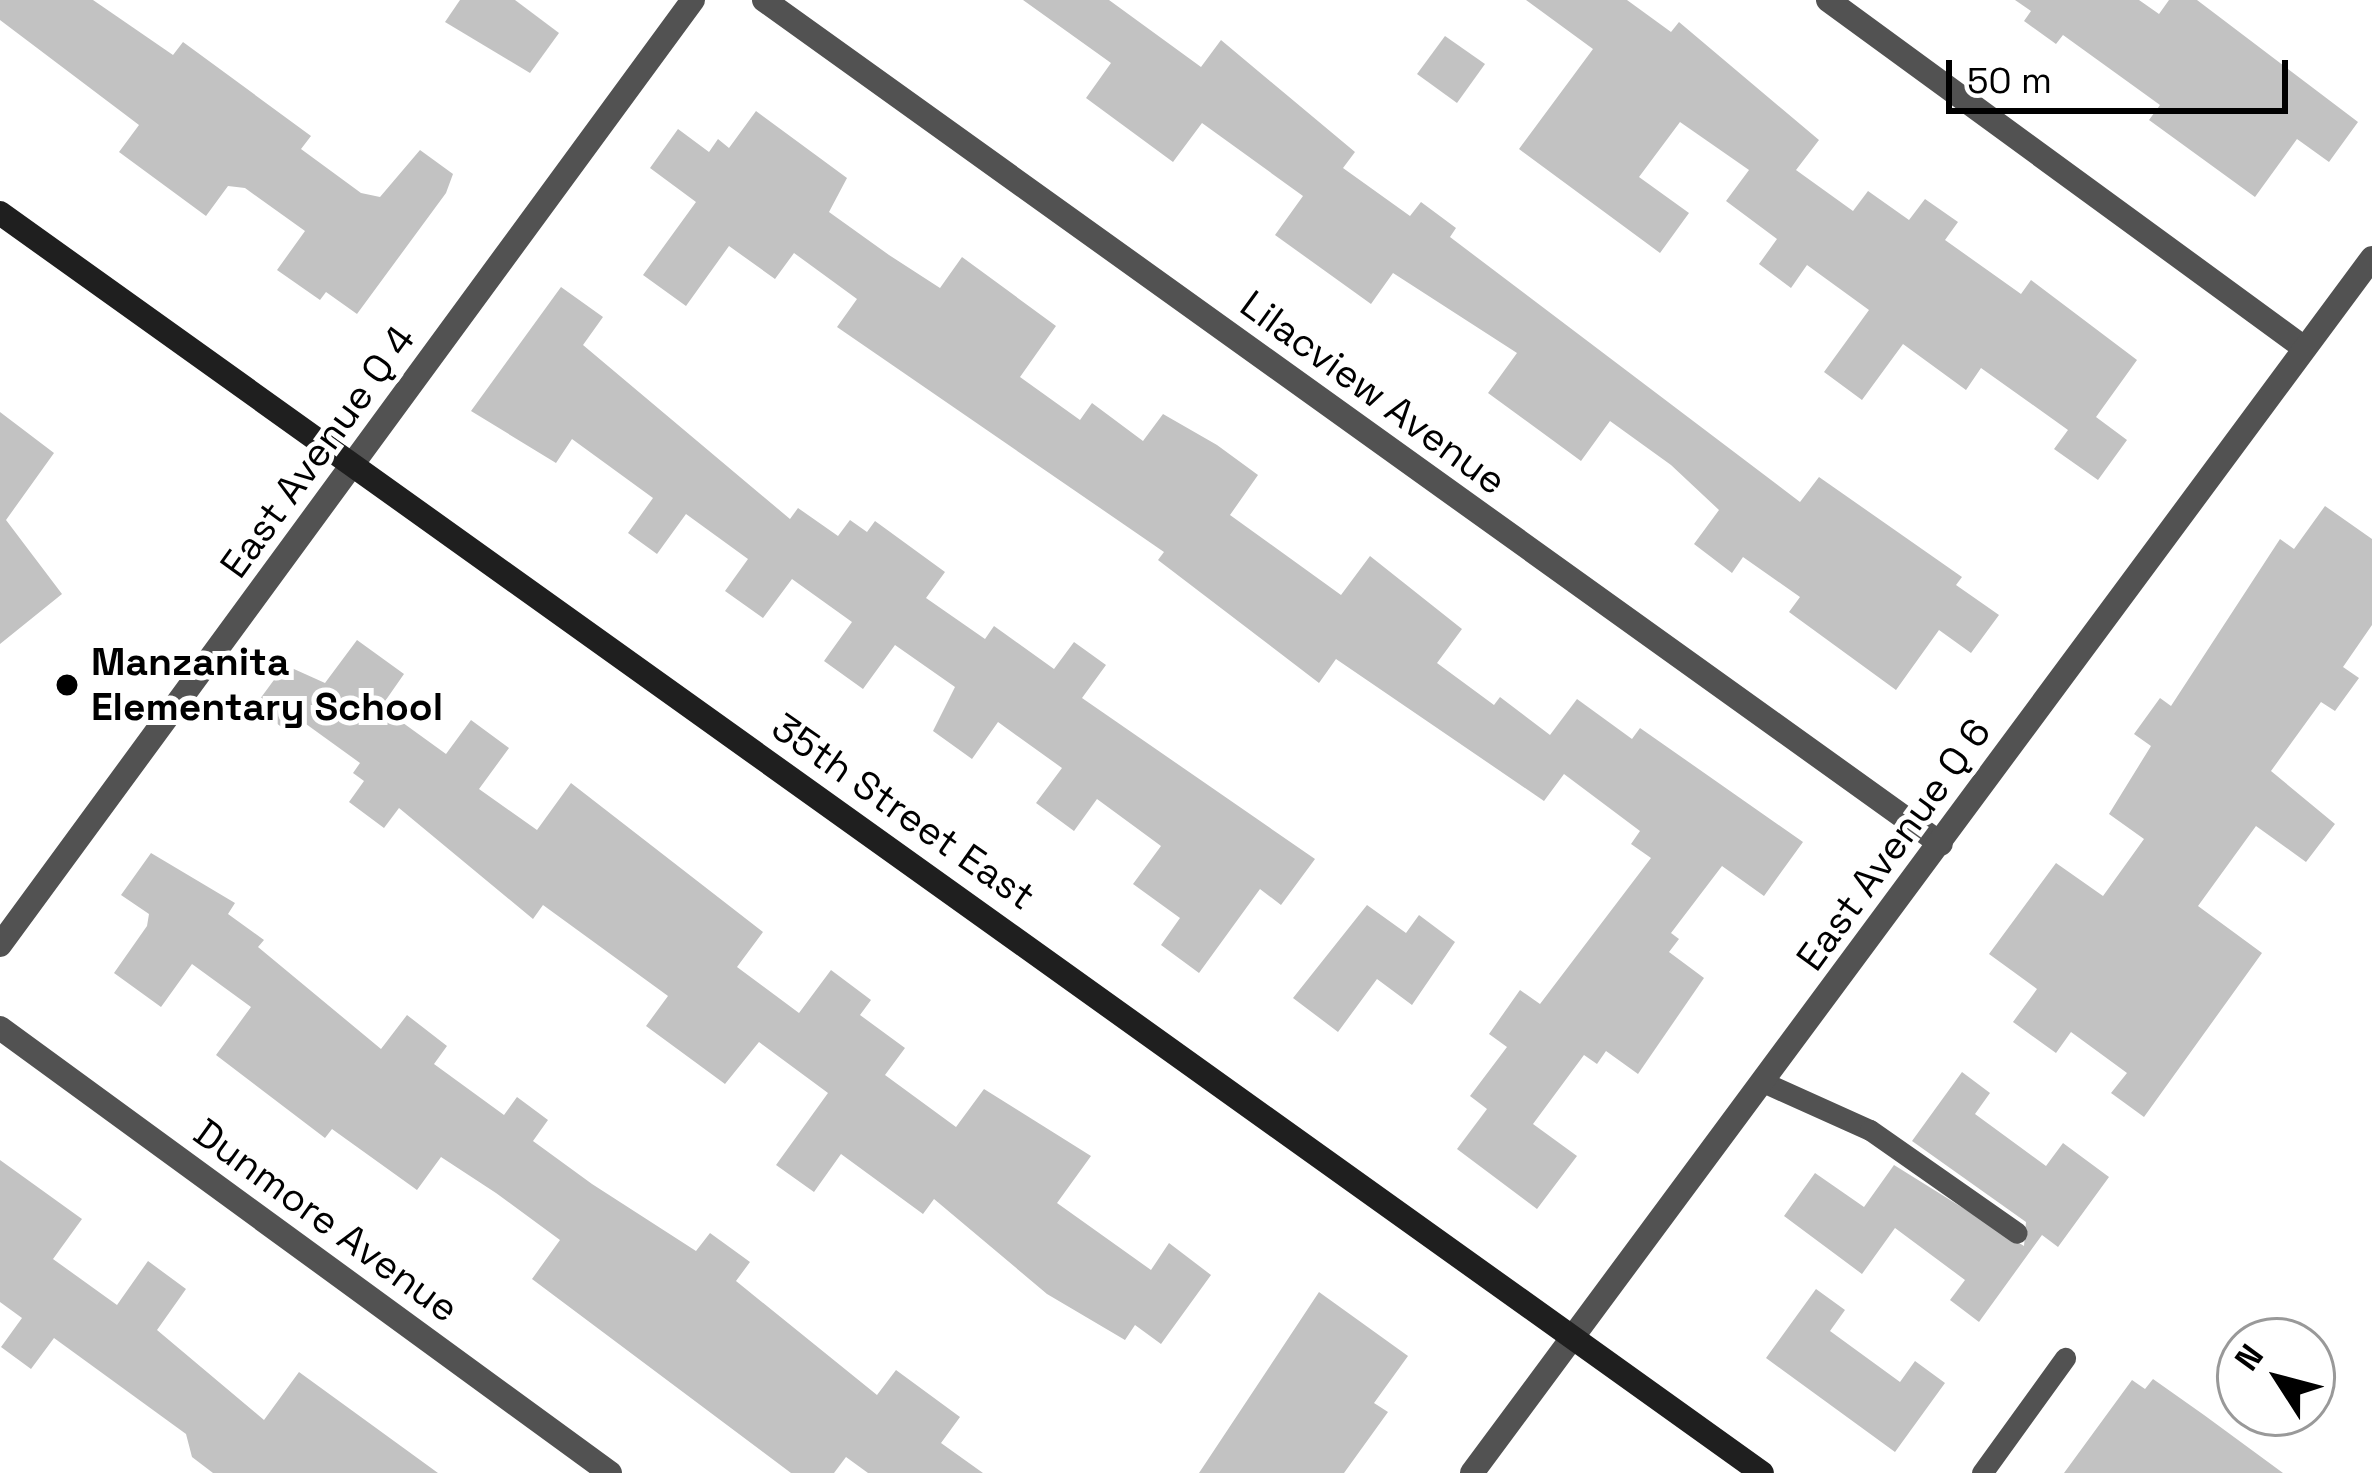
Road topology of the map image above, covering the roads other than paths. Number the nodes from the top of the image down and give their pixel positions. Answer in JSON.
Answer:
{"nodes":[{"id":1,"x":693,"y":0,"type":"edge"},
{"id":2,"x":764,"y":0,"type":"edge"},
{"id":3,"x":1828,"y":0,"type":"edge"},
{"id":4,"x":0,"y":213,"type":"edge"},
{"id":5,"x":2372,"y":258,"type":"edge"},
{"id":6,"x":2302,"y":347,"type":"junction"},
{"id":7,"x":353,"y":466,"type":"junction"},
{"id":8,"x":1941,"y":844,"type":"junction"},
{"id":9,"x":0,"y":945,"type":"edge"},
{"id":10,"x":0,"y":1028,"type":"edge"},
{"id":11,"x":1763,"y":1082,"type":"junction"},
{"id":12,"x":2018,"y":1233,"type":"dead end"},
{"id":13,"x":1575,"y":1334,"type":"junction"},
{"id":14,"x":2065,"y":1358,"type":"dead end"},
{"id":15,"x":610,"y":1473,"type":"edge"},
{"id":16,"x":1472,"y":1473,"type":"edge"},
{"id":17,"x":1762,"y":1473,"type":"edge"},
{"id":18,"x":1982,"y":1473,"type":"edge"}],
"edges":[{"from":1,"to":7,"type":"street","name":"East Avenue Q 4"},
{"from":2,"to":8,"type":"street","name":"Lilacview Avenue"},
{"from":3,"to":6,"type":"street"},
{"from":4,"to":7,"type":"street","name":"35th Street East"},
{"from":5,"to":6,"type":"street","name":"East Avenue Q 6"},
{"from":6,"to":8,"type":"street","name":"East Avenue Q 6"},
{"from":7,"to":9,"type":"street","name":"East Avenue Q 4"},
{"from":7,"to":13,"type":"street","name":"35th Street East"},
{"from":8,"to":11,"type":"street","name":"East Avenue Q 6"},
{"from":10,"to":15,"type":"street","name":"Dunmore Avenue"},
{"from":11,"to":12,"type":"lane"},
{"from":11,"to":13,"type":"street","name":"East Avenue Q 6"},
{"from":13,"to":16,"type":"street","name":"East Avenue Q 6"},
{"from":13,"to":17,"type":"street","name":"35th Street East"},
{"from":14,"to":18,"type":"lane"}]}
